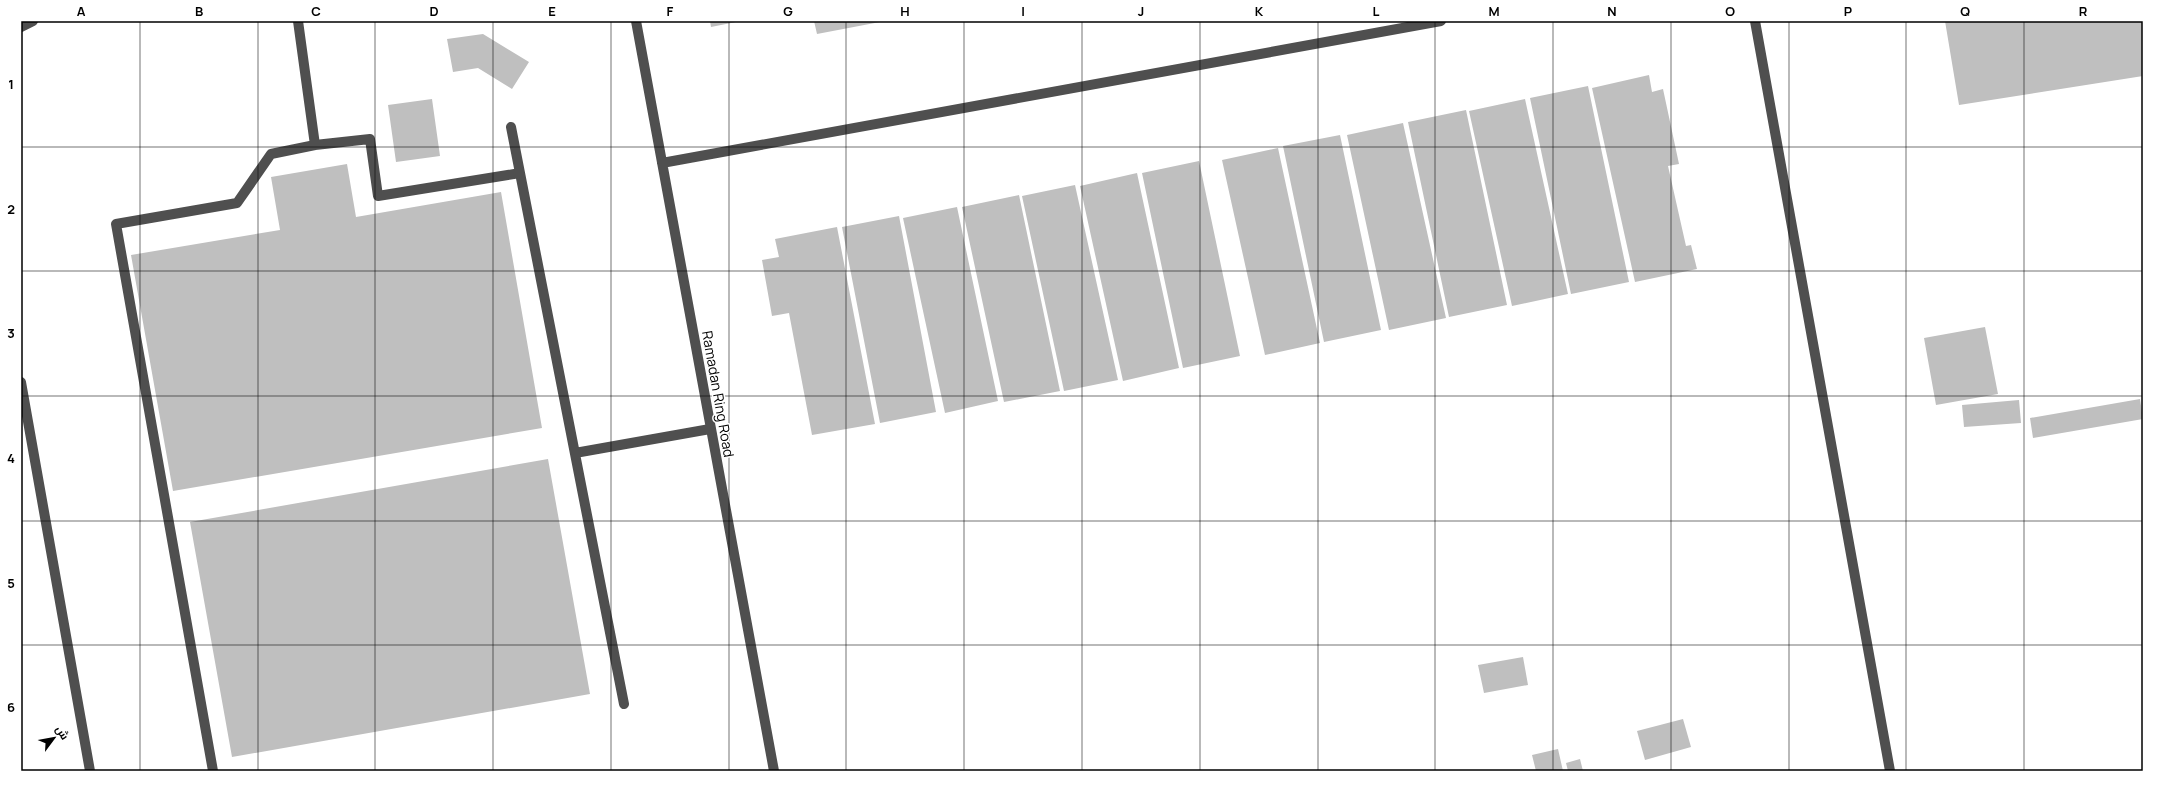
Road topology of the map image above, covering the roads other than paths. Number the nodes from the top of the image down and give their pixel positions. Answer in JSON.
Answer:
{"nodes":[{"id":1,"x":33,"y":21,"type":"edge"},
{"id":2,"x":298,"y":21,"type":"edge"},
{"id":3,"x":636,"y":21,"type":"edge"},
{"id":4,"x":1441,"y":21,"type":"edge"},
{"id":5,"x":1755,"y":21,"type":"edge"},
{"id":6,"x":21,"y":27,"type":"edge"},
{"id":7,"x":511,"y":126,"type":"dead end"},
{"id":8,"x":315,"y":145,"type":"junction"},
{"id":9,"x":662,"y":163,"type":"junction"},
{"id":10,"x":520,"y":173,"type":"junction"},
{"id":11,"x":21,"y":382,"type":"edge"},
{"id":12,"x":710,"y":429,"type":"junction"},
{"id":13,"x":575,"y":453,"type":"junction"},
{"id":14,"x":624,"y":704,"type":"dead end"},
{"id":15,"x":90,"y":771,"type":"edge"},
{"id":16,"x":213,"y":771,"type":"edge"},
{"id":17,"x":774,"y":771,"type":"edge"},
{"id":18,"x":1890,"y":771,"type":"edge"}],
"edges":[{"from":1,"to":6,"type":"street"},
{"from":2,"to":8,"type":"street"},
{"from":3,"to":9,"type":"street","name":"Ramadan Ring Road"},
{"from":4,"to":9,"type":"street"},
{"from":5,"to":18,"type":"street"},
{"from":7,"to":10,"type":"street"},
{"from":8,"to":10,"type":"street"},
{"from":8,"to":16,"type":"street"},
{"from":9,"to":12,"type":"street","name":"Ramadan Ring Road"},
{"from":10,"to":13,"type":"street"},
{"from":11,"to":15,"type":"street"},
{"from":12,"to":13,"type":"street"},
{"from":12,"to":17,"type":"street","name":"Ramadan Ring Road"},
{"from":13,"to":14,"type":"street"}]}
